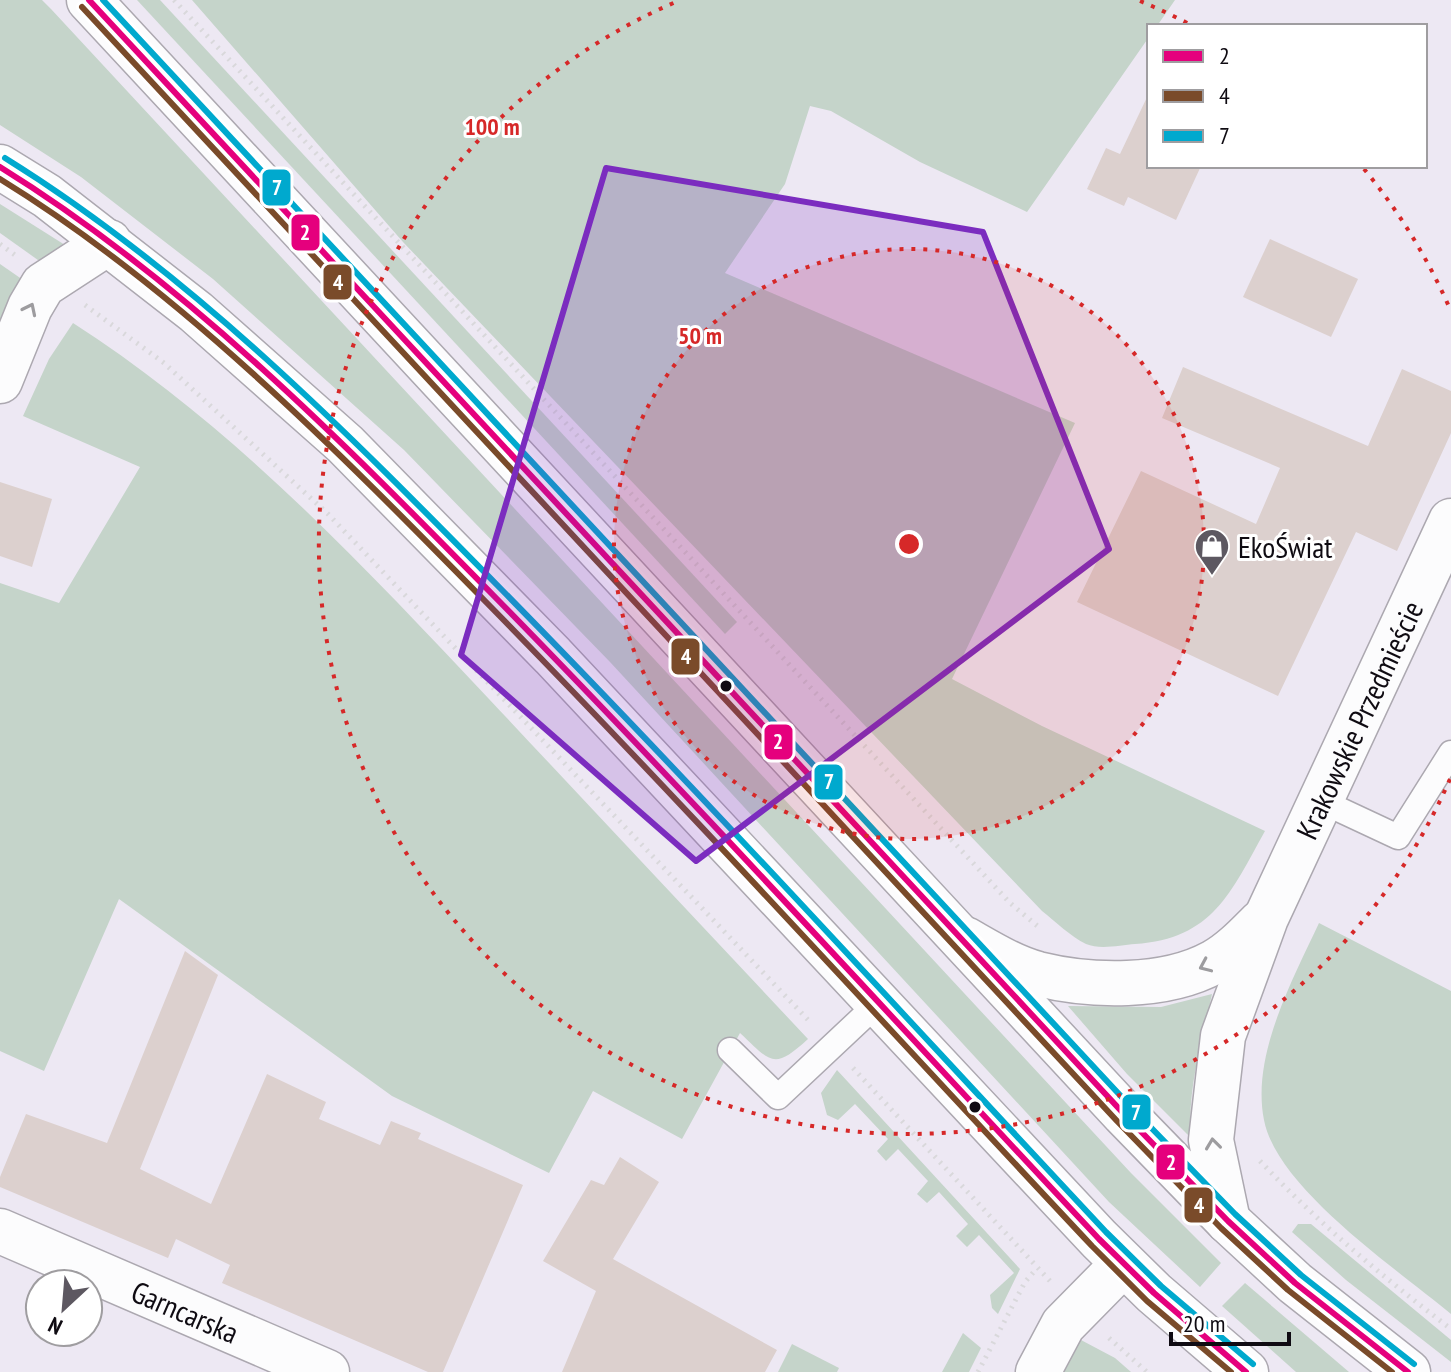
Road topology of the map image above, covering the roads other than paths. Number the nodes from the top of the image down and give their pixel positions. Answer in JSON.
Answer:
{"nodes":[{"id":1,"x":89,"y":0,"type":"edge"},
{"id":2,"x":0,"y":167,"type":"edge"},
{"id":3,"x":109,"y":242,"type":"junction"},
{"id":4,"x":0,"y":381,"type":"edge"},
{"id":5,"x":1451,"y":521,"type":"edge"},
{"id":6,"x":1451,"y":753,"type":"edge"},
{"id":7,"x":1321,"y":801,"type":"junction"},
{"id":8,"x":1266,"y":918,"type":"junction"},
{"id":9,"x":951,"y":932,"type":"junction"},
{"id":10,"x":877,"y":1004,"type":"junction"},
{"id":11,"x":730,"y":1050,"type":"dead end"},
{"id":12,"x":1228,"y":1221,"type":"junction"},
{"id":13,"x":0,"y":1231,"type":"edge"},
{"id":14,"x":1123,"y":1264,"type":"junction"},
{"id":15,"x":327,"y":1372,"type":"edge"},
{"id":16,"x":1038,"y":1372,"type":"edge"},
{"id":17,"x":1246,"y":1372,"type":"edge"},
{"id":18,"x":1408,"y":1372,"type":"edge"}],
"edges":[{"from":1,"to":9,"type":"main road"},
{"from":2,"to":3,"type":"main road"},
{"from":4,"to":3,"type":"main road","one_way":true},
{"from":3,"to":10,"type":"main road"},
{"from":5,"to":7,"type":"main road","name":"Krakowskie Przedmieście"},
{"from":6,"to":7,"type":"lane"},
{"from":7,"to":8,"type":"main road","name":"Krakowskie Przedmieście"},
{"from":8,"to":9,"type":"main road","name":"Krakowskie Przedmieście","one_way":true},
{"from":12,"to":8,"type":"main road","name":"Krakowskie Przedmieście","one_way":true},
{"from":9,"to":12,"type":"main road"},
{"from":10,"to":11,"type":"lane"},
{"from":10,"to":14,"type":"main road"},
{"from":12,"to":18,"type":"main road"},
{"from":13,"to":15,"type":"main road","name":"Garncarska"},
{"from":14,"to":16,"type":"main road"},
{"from":14,"to":17,"type":"main road"}]}
